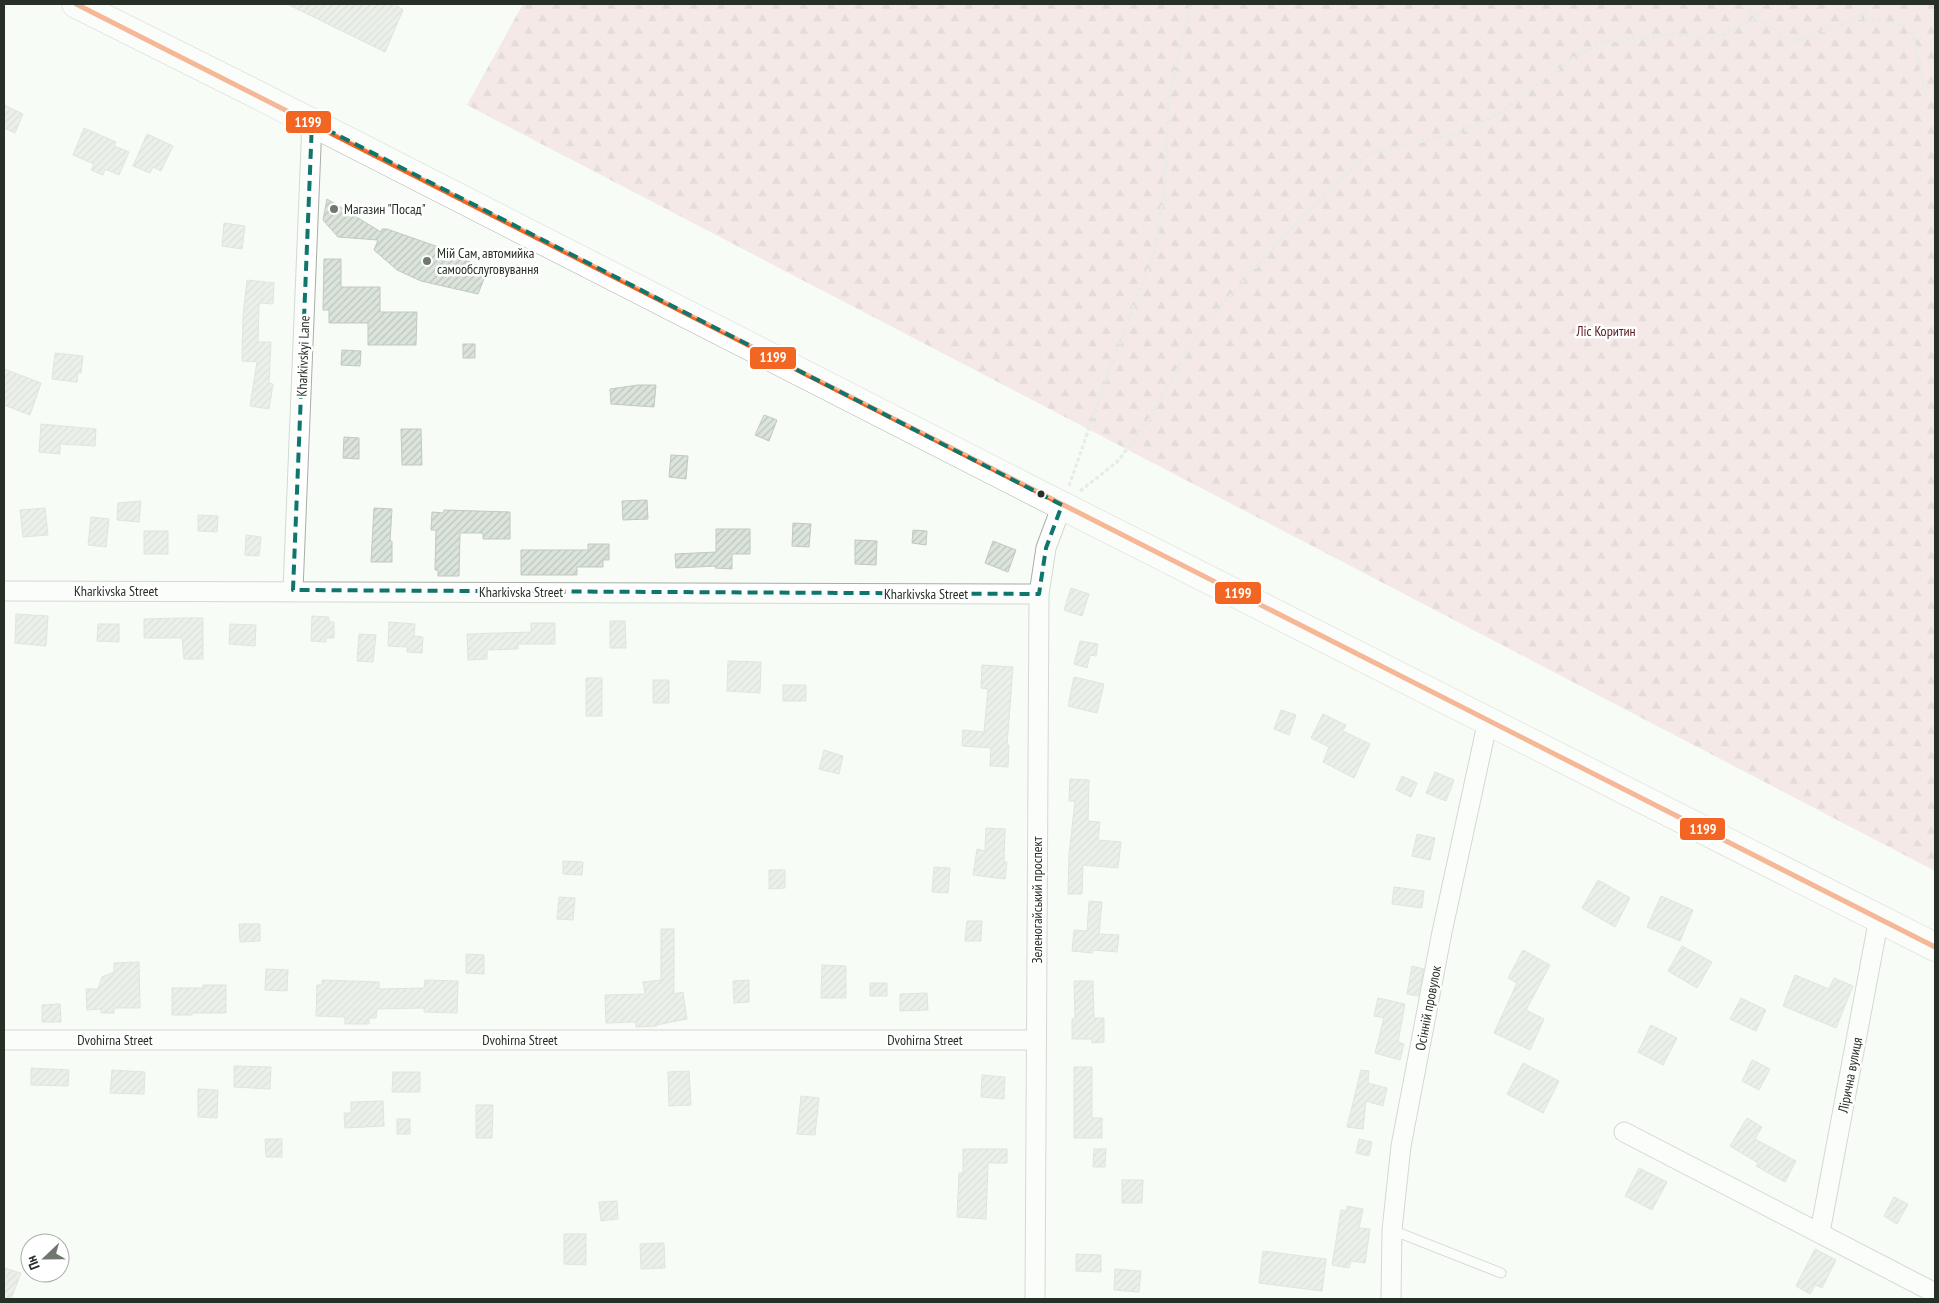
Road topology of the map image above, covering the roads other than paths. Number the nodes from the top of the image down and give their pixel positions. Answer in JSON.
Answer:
{"nodes":[{"id":1,"x":76,"y":4,"type":"edge"},
{"id":2,"x":312,"y":122,"type":"junction"},
{"id":3,"x":1062,"y":505,"type":"junction"},
{"id":4,"x":293,"y":590,"type":"junction"},
{"id":5,"x":4,"y":591,"type":"edge"},
{"id":6,"x":1039,"y":594,"type":"junction"},
{"id":7,"x":1488,"y":720,"type":"junction"},
{"id":8,"x":1879,"y":918,"type":"junction"},
{"id":9,"x":1935,"y":947,"type":"edge"},
{"id":10,"x":4,"y":1040,"type":"edge"},
{"id":11,"x":1036,"y":1040,"type":"junction"},
{"id":12,"x":1624,"y":1132,"type":"dead end"},
{"id":13,"x":1392,"y":1230,"type":"junction"},
{"id":14,"x":1820,"y":1232,"type":"junction"},
{"id":15,"x":1501,"y":1273,"type":"dead end"},
{"id":16,"x":1935,"y":1293,"type":"edge"},
{"id":17,"x":1035,"y":1299,"type":"edge"},
{"id":18,"x":1391,"y":1299,"type":"edge"}],
"edges":[{"from":1,"to":2,"type":"highway"},
{"from":2,"to":3,"type":"highway"},
{"from":2,"to":4,"type":"street","name":"Kharkivskyi Lane"},
{"from":3,"to":6,"type":"street","name":"Зеленогайський проспект"},
{"from":3,"to":7,"type":"highway"},
{"from":4,"to":5,"type":"street","name":"Kharkivska Street"},
{"from":4,"to":6,"type":"street","name":"Kharkivska Street"},
{"from":6,"to":11,"type":"street","name":"Зеленогайський проспект"},
{"from":7,"to":8,"type":"highway"},
{"from":7,"to":13,"type":"street","name":"Осінній провулок"},
{"from":8,"to":9,"type":"highway"},
{"from":8,"to":14,"type":"street","name":"Лірична вулиця"},
{"from":10,"to":11,"type":"street","name":"Dvohirna Street"},
{"from":11,"to":17,"type":"street","name":"Зеленогайський проспект"},
{"from":12,"to":14,"type":"street"},
{"from":13,"to":15,"type":"lane"},
{"from":13,"to":18,"type":"street","name":"Осінній провулок"},
{"from":14,"to":16,"type":"street"}]}
